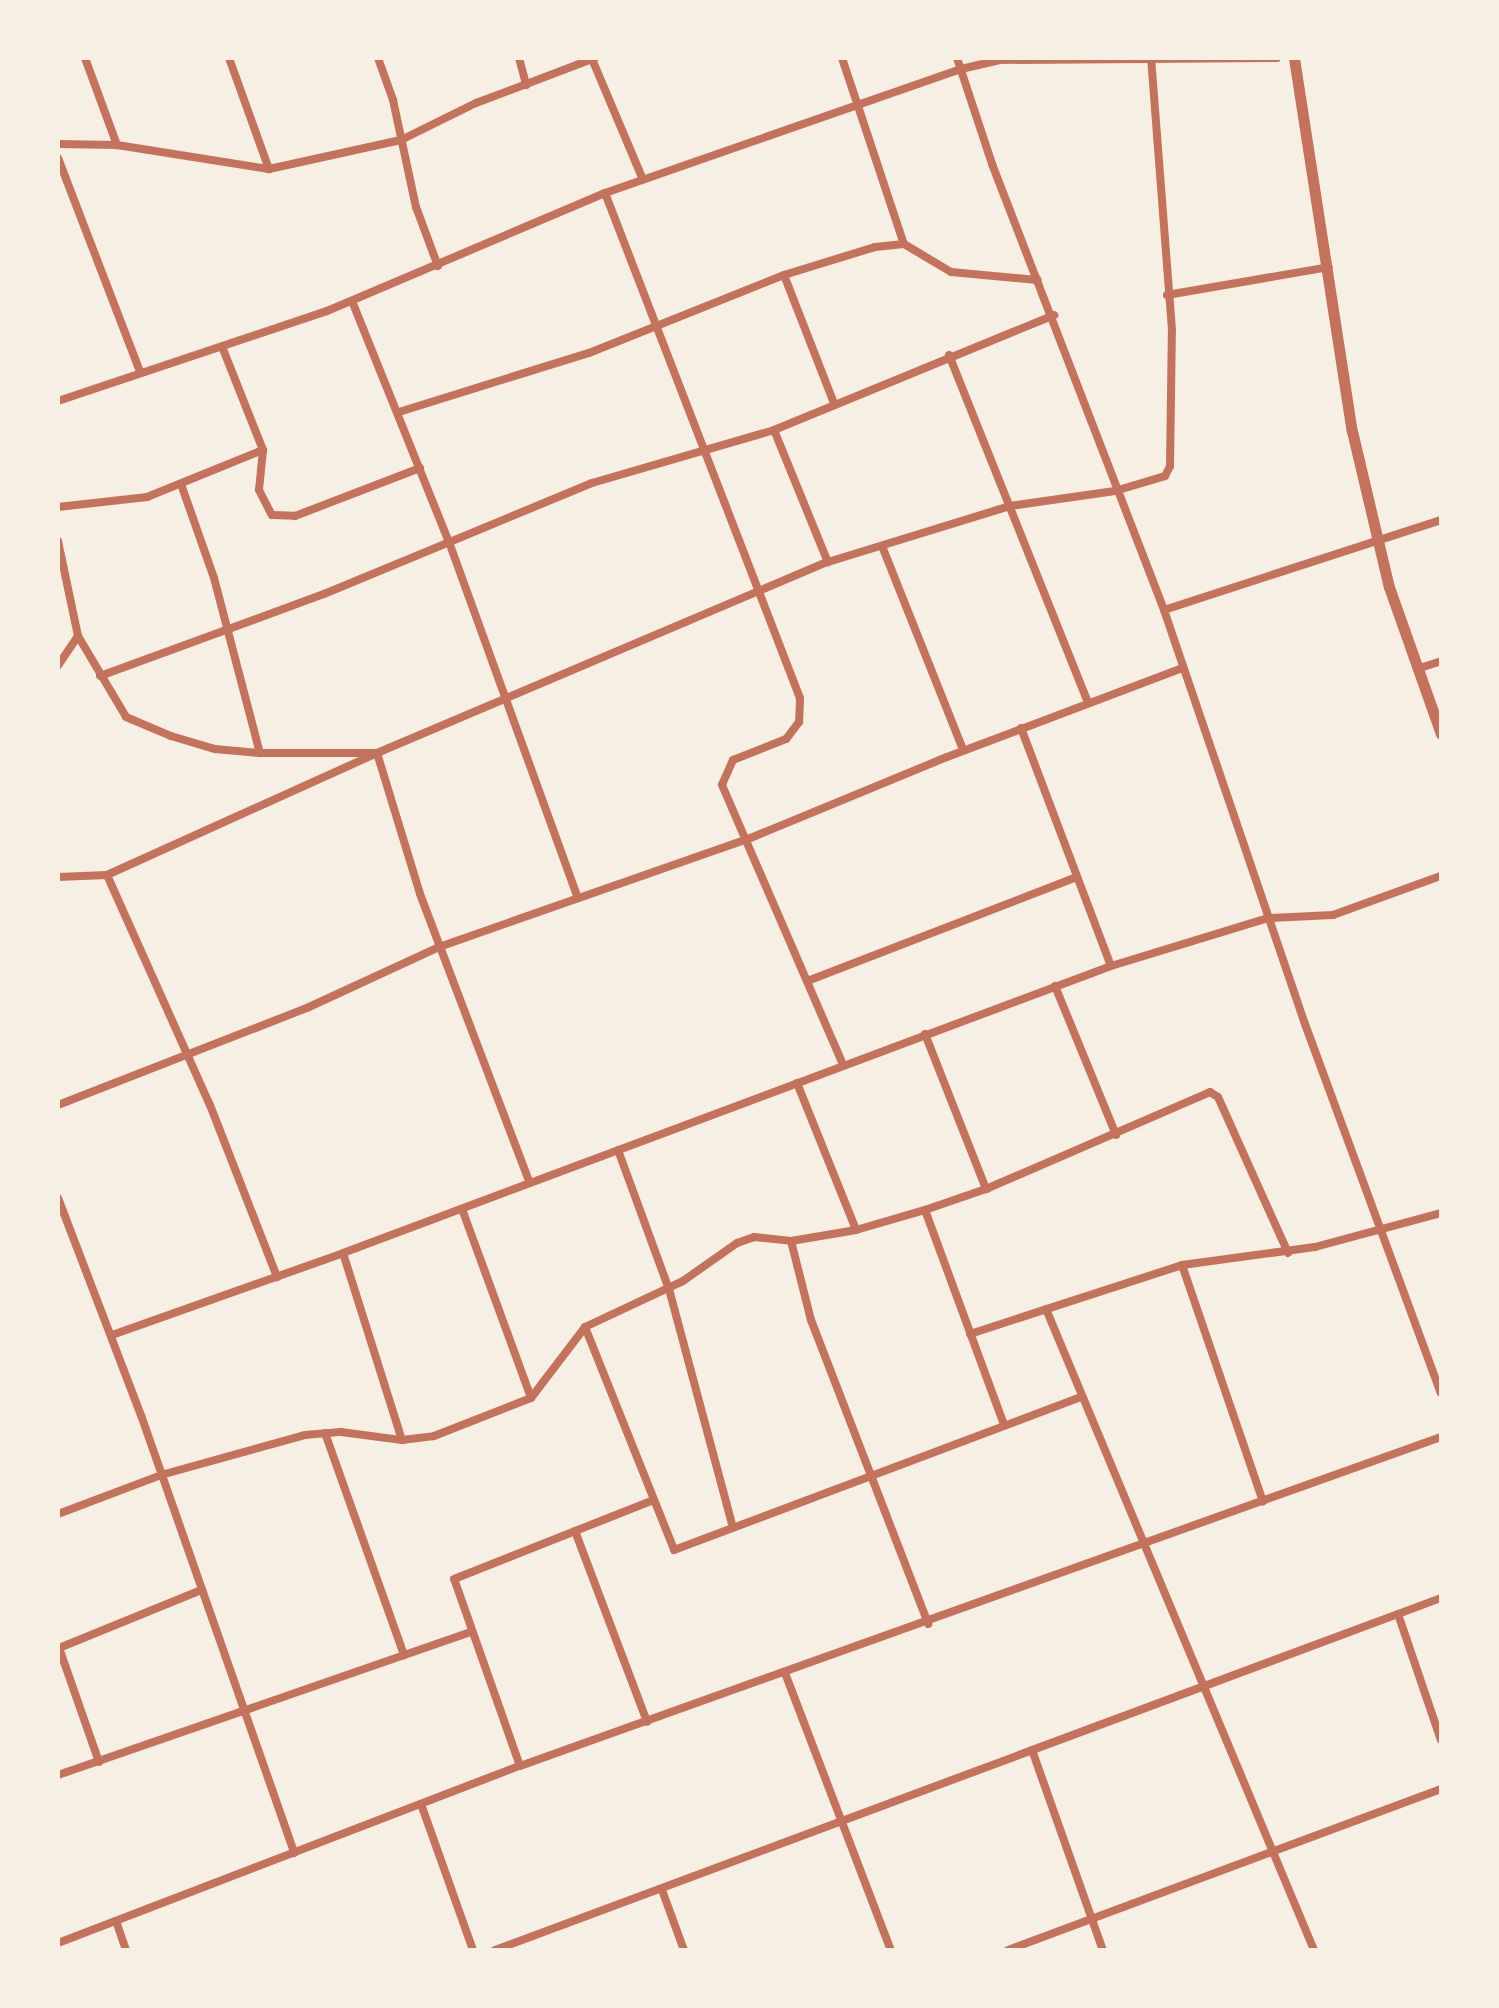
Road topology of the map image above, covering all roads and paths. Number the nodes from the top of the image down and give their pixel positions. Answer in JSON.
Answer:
{"nodes":[{"id":1,"x":85,"y":58,"type":"edge"},
{"id":2,"x":229,"y":58,"type":"edge"},
{"id":3,"x":378,"y":58,"type":"edge"},
{"id":4,"x":519,"y":58,"type":"edge"},
{"id":5,"x":594,"y":58,"type":"edge"},
{"id":6,"x":842,"y":58,"type":"edge"},
{"id":7,"x":957,"y":58,"type":"edge"},
{"id":8,"x":1277,"y":58,"type":"edge"},
{"id":9,"x":1294,"y":58,"type":"edge"},
{"id":10,"x":1056,"y":59,"type":"edge"},
{"id":11,"x":1151,"y":60,"type":"edge"},
{"id":12,"x":961,"y":69,"type":"junction"},
{"id":13,"x":526,"y":85,"type":"junction"},
{"id":14,"x":859,"y":103,"type":"junction"},
{"id":15,"x":401,"y":140,"type":"junction"},
{"id":16,"x":58,"y":144,"type":"edge"},
{"id":17,"x":117,"y":145,"type":"junction"},
{"id":18,"x":58,"y":158,"type":"edge"},
{"id":19,"x":269,"y":169,"type":"junction"},
{"id":20,"x":643,"y":180,"type":"junction"},
{"id":21,"x":605,"y":193,"type":"junction"},
{"id":22,"x":904,"y":244,"type":"junction"},
{"id":23,"x":438,"y":266,"type":"junction"},
{"id":24,"x":1330,"y":267,"type":"junction"},
{"id":25,"x":784,"y":275,"type":"junction"},
{"id":26,"x":1038,"y":280,"type":"junction"},
{"id":27,"x":1167,"y":295,"type":"junction"},
{"id":28,"x":352,"y":301,"type":"junction"},
{"id":29,"x":1054,"y":315,"type":"junction"},
{"id":30,"x":656,"y":328,"type":"junction"},
{"id":31,"x":223,"y":349,"type":"junction"},
{"id":32,"x":949,"y":355,"type":"junction"},
{"id":33,"x":140,"y":372,"type":"junction"},
{"id":34,"x":58,"y":401,"type":"edge"},
{"id":35,"x":834,"y":403,"type":"junction"},
{"id":36,"x":399,"y":412,"type":"junction"},
{"id":37,"x":774,"y":430,"type":"junction"},
{"id":38,"x":699,"y":448,"type":"junction"},
{"id":39,"x":263,"y":450,"type":"junction"},
{"id":40,"x":420,"y":468,"type":"junction"},
{"id":41,"x":182,"y":487,"type":"junction"},
{"id":42,"x":1115,"y":491,"type":"junction"},
{"id":43,"x":1010,"y":506,"type":"junction"},
{"id":44,"x":58,"y":507,"type":"edge"},
{"id":45,"x":1441,"y":520,"type":"edge"},
{"id":46,"x":449,"y":542,"type":"junction"},
{"id":47,"x":1377,"y":542,"type":"junction"},
{"id":48,"x":59,"y":546,"type":"edge"},
{"id":49,"x":882,"y":546,"type":"junction"},
{"id":50,"x":828,"y":562,"type":"junction"},
{"id":51,"x":753,"y":590,"type":"junction"},
{"id":52,"x":1164,"y":610,"type":"junction"},
{"id":53,"x":227,"y":632,"type":"junction"},
{"id":54,"x":78,"y":636,"type":"junction"},
{"id":55,"x":1441,"y":661,"type":"edge"},
{"id":56,"x":58,"y":666,"type":"edge"},
{"id":57,"x":1182,"y":668,"type":"junction"},
{"id":58,"x":1417,"y":669,"type":"junction"},
{"id":59,"x":100,"y":676,"type":"junction"},
{"id":60,"x":503,"y":699,"type":"junction"},
{"id":61,"x":1088,"y":703,"type":"junction"},
{"id":62,"x":1021,"y":728,"type":"junction"},
{"id":63,"x":1441,"y":734,"type":"edge"},
{"id":64,"x":963,"y":750,"type":"junction"},
{"id":65,"x":260,"y":753,"type":"junction"},
{"id":66,"x":377,"y":753,"type":"junction"},
{"id":67,"x":748,"y":839,"type":"junction"},
{"id":68,"x":107,"y":875,"type":"junction"},
{"id":69,"x":1441,"y":876,"type":"edge"},
{"id":70,"x":58,"y":877,"type":"edge"},
{"id":71,"x":1077,"y":877,"type":"junction"},
{"id":72,"x":577,"y":895,"type":"junction"},
{"id":73,"x":1268,"y":918,"type":"junction"},
{"id":74,"x":439,"y":947,"type":"junction"},
{"id":75,"x":1111,"y":966,"type":"junction"},
{"id":76,"x":810,"y":980,"type":"junction"},
{"id":77,"x":1055,"y":986,"type":"junction"},
{"id":78,"x":925,"y":1034,"type":"junction"},
{"id":79,"x":187,"y":1054,"type":"junction"},
{"id":80,"x":843,"y":1065,"type":"junction"},
{"id":81,"x":797,"y":1083,"type":"junction"},
{"id":82,"x":58,"y":1105,"type":"edge"},
{"id":83,"x":1116,"y":1135,"type":"junction"},
{"id":84,"x":618,"y":1150,"type":"junction"},
{"id":85,"x":530,"y":1183,"type":"junction"},
{"id":86,"x":986,"y":1189,"type":"junction"},
{"id":87,"x":58,"y":1200,"type":"edge"},
{"id":88,"x":462,"y":1209,"type":"junction"},
{"id":89,"x":925,"y":1210,"type":"junction"},
{"id":90,"x":1441,"y":1213,"type":"edge"},
{"id":91,"x":856,"y":1230,"type":"junction"},
{"id":92,"x":1380,"y":1230,"type":"junction"},
{"id":93,"x":791,"y":1241,"type":"junction"},
{"id":94,"x":343,"y":1253,"type":"junction"},
{"id":95,"x":1288,"y":1253,"type":"junction"},
{"id":96,"x":1182,"y":1265,"type":"junction"},
{"id":97,"x":277,"y":1277,"type":"junction"},
{"id":98,"x":669,"y":1289,"type":"junction"},
{"id":99,"x":1046,"y":1309,"type":"junction"},
{"id":100,"x":585,"y":1327,"type":"junction"},
{"id":101,"x":970,"y":1334,"type":"junction"},
{"id":102,"x":112,"y":1335,"type":"junction"},
{"id":103,"x":1441,"y":1393,"type":"edge"},
{"id":104,"x":1080,"y":1397,"type":"junction"},
{"id":105,"x":531,"y":1398,"type":"junction"},
{"id":106,"x":1004,"y":1425,"type":"junction"},
{"id":107,"x":325,"y":1433,"type":"junction"},
{"id":108,"x":1441,"y":1437,"type":"edge"},
{"id":109,"x":402,"y":1440,"type":"junction"},
{"id":110,"x":161,"y":1475,"type":"junction"},
{"id":111,"x":873,"y":1475,"type":"junction"},
{"id":112,"x":651,"y":1501,"type":"junction"},
{"id":113,"x":1263,"y":1502,"type":"junction"},
{"id":114,"x":58,"y":1514,"type":"edge"},
{"id":115,"x":733,"y":1528,"type":"junction"},
{"id":116,"x":575,"y":1531,"type":"junction"},
{"id":117,"x":1147,"y":1545,"type":"junction"},
{"id":118,"x":201,"y":1590,"type":"junction"},
{"id":119,"x":1441,"y":1598,"type":"edge"},
{"id":120,"x":1398,"y":1614,"type":"junction"},
{"id":121,"x":928,"y":1624,"type":"junction"},
{"id":122,"x":470,"y":1632,"type":"junction"},
{"id":123,"x":404,"y":1655,"type":"junction"},
{"id":124,"x":785,"y":1673,"type":"junction"},
{"id":125,"x":1207,"y":1687,"type":"junction"},
{"id":126,"x":245,"y":1712,"type":"junction"},
{"id":127,"x":647,"y":1722,"type":"junction"},
{"id":128,"x":1441,"y":1740,"type":"edge"},
{"id":129,"x":1032,"y":1750,"type":"junction"},
{"id":130,"x":99,"y":1762,"type":"junction"},
{"id":131,"x":520,"y":1766,"type":"junction"},
{"id":132,"x":58,"y":1775,"type":"edge"},
{"id":133,"x":1441,"y":1789,"type":"edge"},
{"id":134,"x":421,"y":1804,"type":"junction"},
{"id":135,"x":841,"y":1820,"type":"junction"},
{"id":136,"x":294,"y":1853,"type":"junction"},
{"id":137,"x":1272,"y":1855,"type":"junction"},
{"id":138,"x":662,"y":1890,"type":"junction"},
{"id":139,"x":1092,"y":1919,"type":"junction"},
{"id":140,"x":116,"y":1921,"type":"junction"},
{"id":141,"x":58,"y":1943,"type":"edge"},
{"id":142,"x":126,"y":1950,"type":"edge"},
{"id":143,"x":473,"y":1950,"type":"edge"},
{"id":144,"x":495,"y":1950,"type":"edge"},
{"id":145,"x":684,"y":1950,"type":"edge"},
{"id":146,"x":891,"y":1950,"type":"edge"},
{"id":147,"x":1008,"y":1950,"type":"edge"},
{"id":148,"x":1103,"y":1950,"type":"edge"},
{"id":149,"x":1314,"y":1950,"type":"edge"}],
"edges":[{"from":1,"to":17,"type":"street"},
{"from":2,"to":19,"type":"street"},
{"from":3,"to":15,"type":"street"},
{"from":4,"to":13,"type":"street"},
{"from":5,"to":13,"type":"street"},
{"from":5,"to":20,"type":"street"},
{"from":6,"to":14,"type":"street"},
{"from":7,"to":12,"type":"street"},
{"from":8,"to":11,"type":"street"},
{"from":9,"to":24,"type":"street"},
{"from":10,"to":11,"type":"street"},
{"from":10,"to":12,"type":"street"},
{"from":11,"to":27,"type":"street"},
{"from":12,"to":14,"type":"street"},
{"from":12,"to":26,"type":"street"},
{"from":13,"to":15,"type":"street"},
{"from":14,"to":20,"type":"street"},
{"from":14,"to":22,"type":"street"},
{"from":15,"to":19,"type":"street"},
{"from":15,"to":23,"type":"street"},
{"from":16,"to":17,"type":"street"},
{"from":17,"to":19,"type":"street"},
{"from":18,"to":33,"type":"street"},
{"from":20,"to":21,"type":"street"},
{"from":21,"to":23,"type":"street"},
{"from":21,"to":30,"type":"street"},
{"from":22,"to":25,"type":"street"},
{"from":22,"to":26,"type":"street"},
{"from":23,"to":28,"type":"street"},
{"from":24,"to":27,"type":"street"},
{"from":24,"to":47,"type":"street"},
{"from":25,"to":30,"type":"street"},
{"from":25,"to":35,"type":"street"},
{"from":26,"to":29,"type":"street"},
{"from":27,"to":42,"type":"street"},
{"from":28,"to":31,"type":"street"},
{"from":28,"to":36,"type":"street"},
{"from":29,"to":32,"type":"street"},
{"from":29,"to":42,"type":"street"},
{"from":30,"to":36,"type":"street"},
{"from":30,"to":38,"type":"street"},
{"from":31,"to":33,"type":"street"},
{"from":31,"to":39,"type":"street"},
{"from":32,"to":35,"type":"street"},
{"from":32,"to":43,"type":"street"},
{"from":33,"to":34,"type":"street"},
{"from":35,"to":37,"type":"street"},
{"from":36,"to":40,"type":"street"},
{"from":37,"to":38,"type":"street"},
{"from":37,"to":50,"type":"street"},
{"from":38,"to":46,"type":"street"},
{"from":38,"to":51,"type":"street"},
{"from":39,"to":40,"type":"street"},
{"from":39,"to":41,"type":"street"},
{"from":40,"to":46,"type":"street"},
{"from":41,"to":44,"type":"street"},
{"from":41,"to":53,"type":"street"},
{"from":42,"to":43,"type":"street"},
{"from":42,"to":52,"type":"street"},
{"from":43,"to":49,"type":"street"},
{"from":43,"to":61,"type":"street"},
{"from":45,"to":47,"type":"street"},
{"from":46,"to":53,"type":"street"},
{"from":46,"to":60,"type":"street"},
{"from":47,"to":52,"type":"street"},
{"from":47,"to":58,"type":"street"},
{"from":48,"to":54,"type":"street"},
{"from":49,"to":50,"type":"street"},
{"from":49,"to":64,"type":"street"},
{"from":50,"to":51,"type":"street"},
{"from":51,"to":60,"type":"street"},
{"from":51,"to":67,"type":"street"},
{"from":52,"to":57,"type":"street"},
{"from":53,"to":59,"type":"street"},
{"from":53,"to":65,"type":"street"},
{"from":54,"to":56,"type":"street"},
{"from":54,"to":59,"type":"street"},
{"from":55,"to":58,"type":"street"},
{"from":57,"to":61,"type":"street"},
{"from":57,"to":73,"type":"street"},
{"from":58,"to":63,"type":"street"},
{"from":59,"to":65,"type":"street"},
{"from":60,"to":66,"type":"street"},
{"from":60,"to":72,"type":"street"},
{"from":61,"to":62,"type":"street"},
{"from":62,"to":64,"type":"street"},
{"from":62,"to":71,"type":"street"},
{"from":64,"to":67,"type":"street"},
{"from":65,"to":66,"type":"street"},
{"from":66,"to":68,"type":"street"},
{"from":66,"to":74,"type":"street"},
{"from":67,"to":72,"type":"street"},
{"from":67,"to":76,"type":"street"},
{"from":68,"to":70,"type":"street"},
{"from":68,"to":79,"type":"street"},
{"from":69,"to":73,"type":"street"},
{"from":71,"to":75,"type":"street"},
{"from":71,"to":76,"type":"street"},
{"from":72,"to":74,"type":"street"},
{"from":73,"to":75,"type":"street"},
{"from":73,"to":92,"type":"street"},
{"from":74,"to":79,"type":"street"},
{"from":74,"to":85,"type":"street"},
{"from":75,"to":77,"type":"street"},
{"from":76,"to":80,"type":"street"},
{"from":77,"to":78,"type":"street"},
{"from":77,"to":83,"type":"street"},
{"from":78,"to":80,"type":"street"},
{"from":78,"to":86,"type":"street"},
{"from":79,"to":82,"type":"street"},
{"from":79,"to":97,"type":"street"},
{"from":80,"to":81,"type":"street"},
{"from":81,"to":84,"type":"street"},
{"from":81,"to":91,"type":"street"},
{"from":83,"to":86,"type":"street"},
{"from":83,"to":95,"type":"street"},
{"from":84,"to":85,"type":"street"},
{"from":84,"to":98,"type":"street"},
{"from":85,"to":88,"type":"street"},
{"from":86,"to":89,"type":"street"},
{"from":87,"to":102,"type":"street"},
{"from":88,"to":94,"type":"street"},
{"from":88,"to":105,"type":"street"},
{"from":89,"to":91,"type":"street"},
{"from":89,"to":101,"type":"street"},
{"from":90,"to":92,"type":"street"},
{"from":91,"to":93,"type":"street"},
{"from":92,"to":95,"type":"street"},
{"from":92,"to":103,"type":"street"},
{"from":93,"to":98,"type":"street"},
{"from":93,"to":111,"type":"street"},
{"from":94,"to":97,"type":"street"},
{"from":94,"to":109,"type":"street"},
{"from":95,"to":96,"type":"street"},
{"from":96,"to":99,"type":"street"},
{"from":96,"to":113,"type":"street"},
{"from":97,"to":102,"type":"street"},
{"from":98,"to":100,"type":"street"},
{"from":98,"to":115,"type":"street"},
{"from":99,"to":101,"type":"street"},
{"from":99,"to":104,"type":"street"},
{"from":100,"to":105,"type":"street"},
{"from":100,"to":112,"type":"street"},
{"from":101,"to":106,"type":"street"},
{"from":102,"to":110,"type":"street"},
{"from":104,"to":106,"type":"street"},
{"from":104,"to":117,"type":"street"},
{"from":105,"to":109,"type":"street"},
{"from":106,"to":111,"type":"street"},
{"from":107,"to":109,"type":"street"},
{"from":107,"to":110,"type":"street"},
{"from":107,"to":123,"type":"street"},
{"from":108,"to":113,"type":"street"},
{"from":110,"to":114,"type":"street"},
{"from":110,"to":118,"type":"street"},
{"from":111,"to":115,"type":"street"},
{"from":111,"to":121,"type":"street"},
{"from":112,"to":115,"type":"street"},
{"from":112,"to":116,"type":"street"},
{"from":113,"to":117,"type":"street"},
{"from":116,"to":122,"type":"street"},
{"from":116,"to":127,"type":"street"},
{"from":117,"to":121,"type":"street"},
{"from":117,"to":125,"type":"street"},
{"from":118,"to":126,"type":"street"},
{"from":118,"to":130,"type":"street"},
{"from":119,"to":120,"type":"street"},
{"from":120,"to":125,"type":"street"},
{"from":120,"to":128,"type":"street"},
{"from":121,"to":124,"type":"street"},
{"from":122,"to":123,"type":"street"},
{"from":122,"to":131,"type":"street"},
{"from":123,"to":126,"type":"street"},
{"from":124,"to":127,"type":"street"},
{"from":124,"to":135,"type":"street"},
{"from":125,"to":129,"type":"street"},
{"from":125,"to":137,"type":"street"},
{"from":126,"to":130,"type":"street"},
{"from":126,"to":136,"type":"street"},
{"from":127,"to":131,"type":"street"},
{"from":129,"to":135,"type":"street"},
{"from":129,"to":139,"type":"street"},
{"from":130,"to":132,"type":"street"},
{"from":131,"to":134,"type":"street"},
{"from":133,"to":137,"type":"street"},
{"from":134,"to":136,"type":"street"},
{"from":134,"to":143,"type":"street"},
{"from":135,"to":138,"type":"street"},
{"from":135,"to":146,"type":"street"},
{"from":136,"to":140,"type":"street"},
{"from":137,"to":139,"type":"street"},
{"from":137,"to":149,"type":"street"},
{"from":138,"to":144,"type":"street"},
{"from":138,"to":145,"type":"street"},
{"from":139,"to":147,"type":"street"},
{"from":139,"to":148,"type":"street"},
{"from":140,"to":141,"type":"street"},
{"from":140,"to":142,"type":"street"}]}
